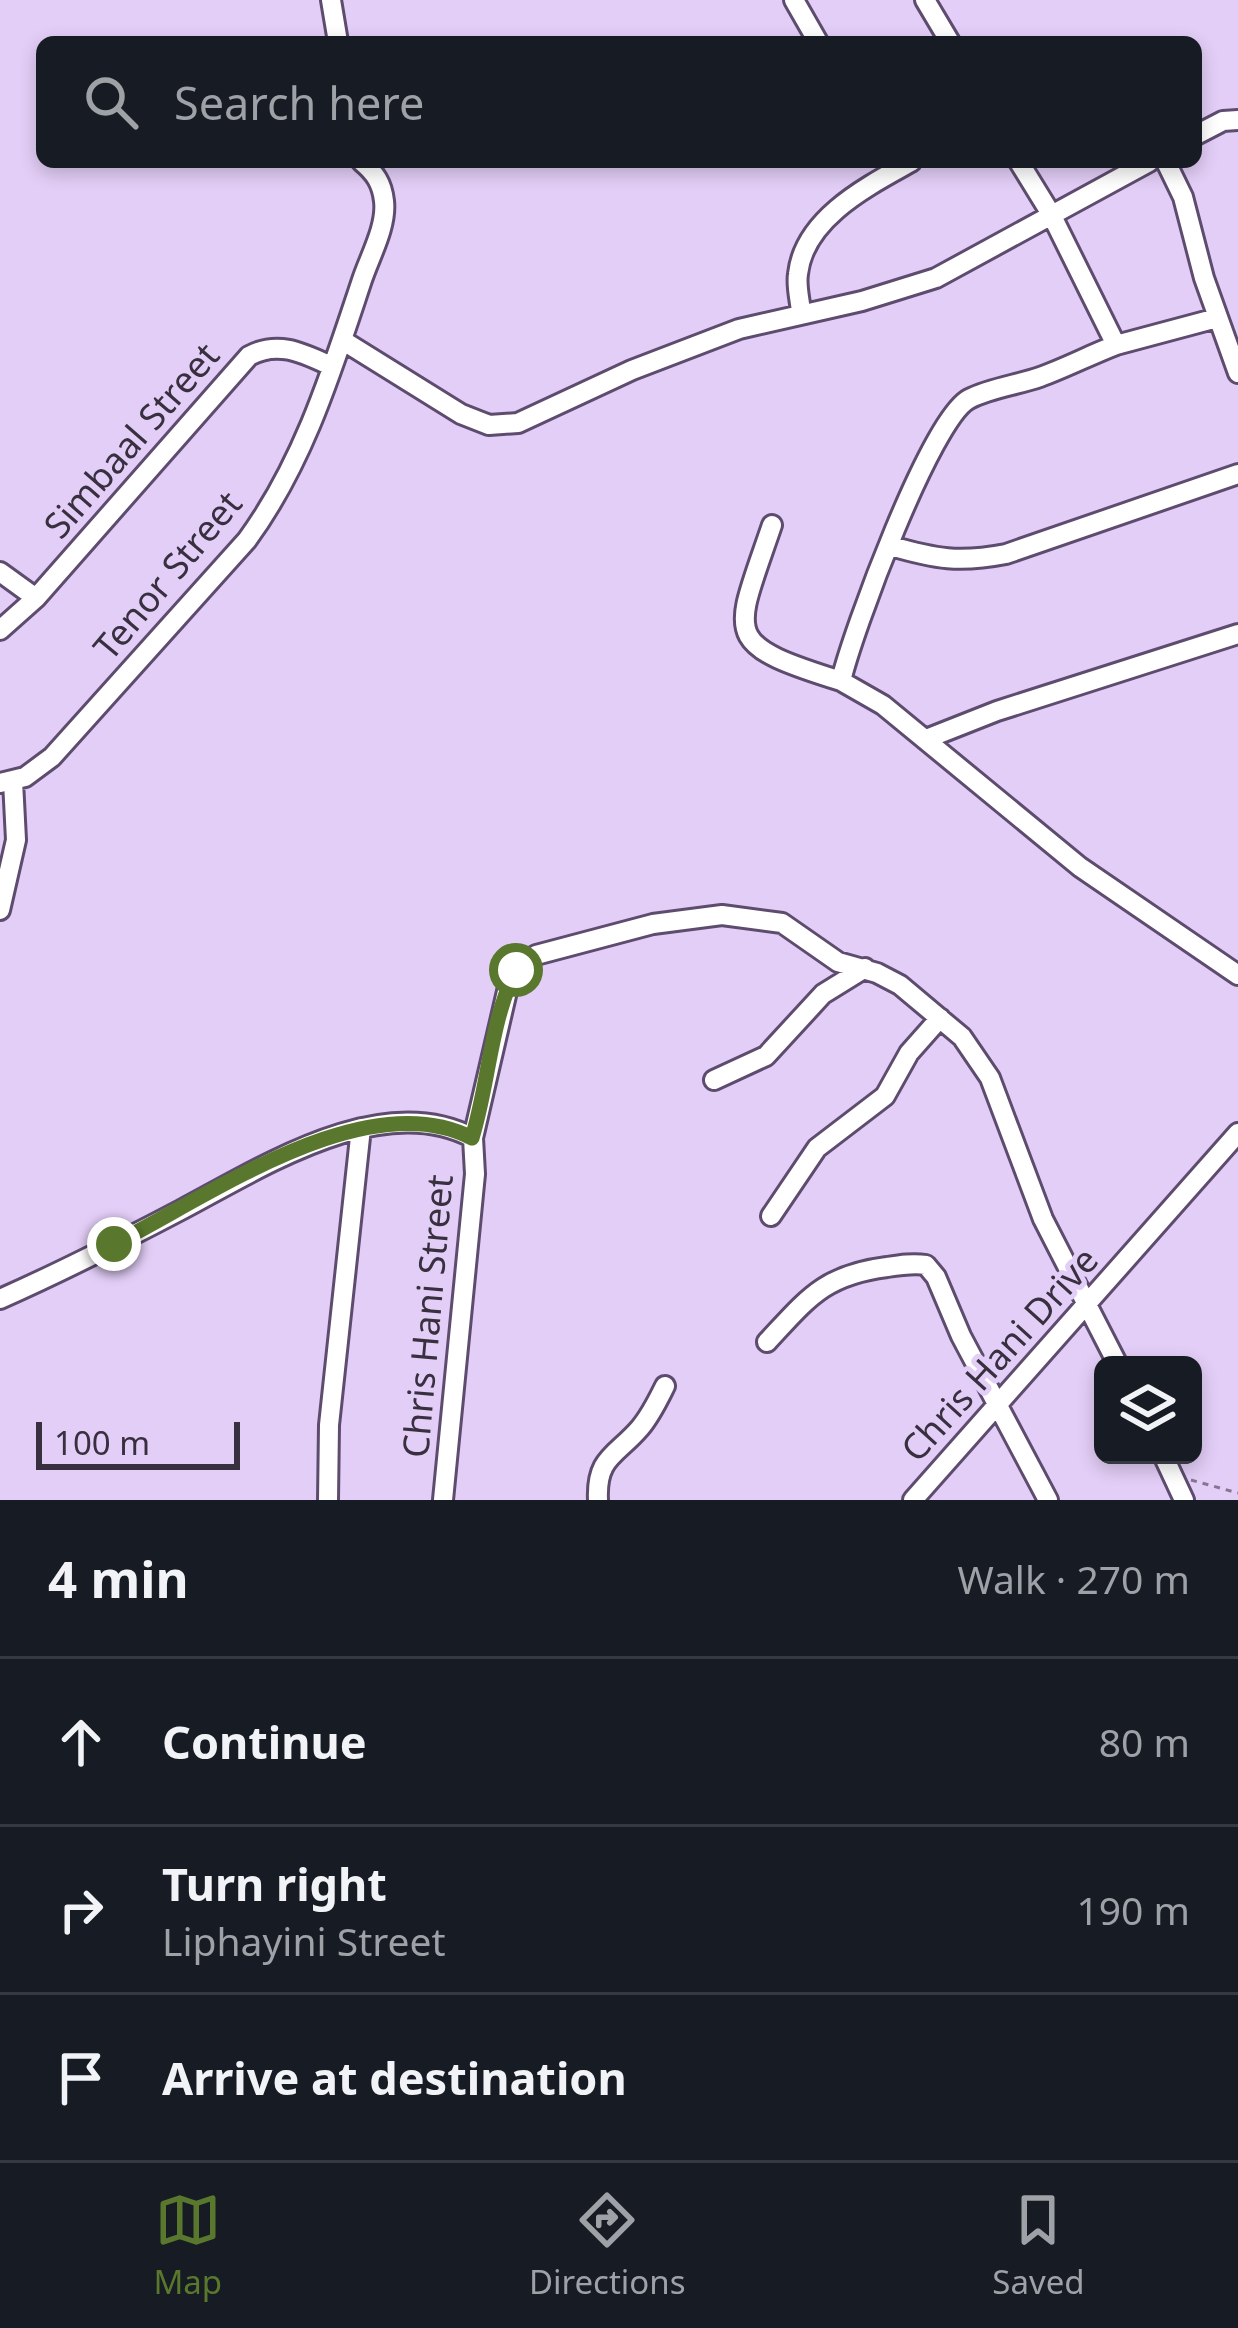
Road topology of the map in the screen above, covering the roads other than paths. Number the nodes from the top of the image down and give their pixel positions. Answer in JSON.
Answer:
{"nodes":[{"id":1,"x":331,"y":0,"type":"edge"},
{"id":2,"x":794,"y":0,"type":"edge"},
{"id":3,"x":926,"y":0,"type":"edge"},
{"id":4,"x":337,"y":36,"type":"edge"},
{"id":5,"x":815,"y":36,"type":"edge"},
{"id":6,"x":947,"y":36,"type":"edge"},
{"id":7,"x":1238,"y":120,"type":"edge"},
{"id":8,"x":1202,"y":132,"type":"edge"},
{"id":9,"x":367,"y":168,"type":"edge"},
{"id":10,"x":901,"y":168,"type":"edge"},
{"id":11,"x":1022,"y":168,"type":"edge"},
{"id":12,"x":1139,"y":168,"type":"edge"},
{"id":13,"x":1169,"y":168,"type":"edge"},
{"id":14,"x":1052,"y":214,"type":"junction"},
{"id":15,"x":801,"y":312,"type":"junction"},
{"id":16,"x":1216,"y":319,"type":"junction"},
{"id":17,"x":342,"y":340,"type":"junction"},
{"id":18,"x":1116,"y":345,"type":"junction"},
{"id":19,"x":331,"y":366,"type":"junction"},
{"id":20,"x":1238,"y":373,"type":"edge"},
{"id":21,"x":1238,"y":474,"type":"edge"},
{"id":22,"x":772,"y":525,"type":"dead end"},
{"id":23,"x":891,"y":546,"type":"junction"},
{"id":24,"x":0,"y":572,"type":"edge"},
{"id":25,"x":36,"y":598,"type":"junction"},
{"id":26,"x":0,"y":630,"type":"edge"},
{"id":27,"x":1238,"y":634,"type":"edge"},
{"id":28,"x":841,"y":681,"type":"junction"},
{"id":29,"x":926,"y":740,"type":"junction"},
{"id":30,"x":6,"y":782,"type":"edge"},
{"id":31,"x":0,"y":910,"type":"edge"},
{"id":32,"x":865,"y":968,"type":"junction"},
{"id":33,"x":1238,"y":975,"type":"edge"},
{"id":34,"x":940,"y":1018,"type":"junction"},
{"id":35,"x":714,"y":1080,"type":"dead end"},
{"id":36,"x":361,"y":1128,"type":"junction"},
{"id":37,"x":1238,"y":1133,"type":"edge"},
{"id":38,"x":472,"y":1138,"type":"junction"},
{"id":39,"x":771,"y":1216,"type":"dead end"},
{"id":40,"x":0,"y":1299,"type":"edge"},
{"id":41,"x":1086,"y":1306,"type":"junction"},
{"id":42,"x":767,"y":1342,"type":"dead end"},
{"id":43,"x":1113,"y":1356,"type":"edge"},
{"id":44,"x":665,"y":1385,"type":"dead end"},
{"id":45,"x":997,"y":1405,"type":"junction"},
{"id":46,"x":1167,"y":1464,"type":"edge"},
{"id":47,"x":328,"y":1500,"type":"edge"},
{"id":48,"x":443,"y":1500,"type":"edge"},
{"id":49,"x":598,"y":1500,"type":"edge"},
{"id":50,"x":913,"y":1500,"type":"edge"},
{"id":51,"x":1048,"y":1500,"type":"edge"},
{"id":52,"x":1184,"y":1500,"type":"edge"}],
"edges":[{"from":1,"to":4,"type":"street"},
{"from":2,"to":5,"type":"street"},
{"from":3,"to":6,"type":"street"},
{"from":7,"to":8,"type":"street"},
{"from":9,"to":17,"type":"street","name":"Tenor Street"},
{"from":10,"to":15,"type":"street"},
{"from":11,"to":14,"type":"street"},
{"from":12,"to":14,"type":"street"},
{"from":13,"to":16,"type":"street"},
{"from":14,"to":15,"type":"street"},
{"from":14,"to":18,"type":"street"},
{"from":15,"to":17,"type":"street"},
{"from":16,"to":18,"type":"street"},
{"from":16,"to":20,"type":"street"},
{"from":17,"to":19,"type":"street","name":"Tenor Street"},
{"from":18,"to":23,"type":"street"},
{"from":19,"to":25,"type":"street","name":"Simbaal Street"},
{"from":19,"to":30,"type":"street","name":"Tenor Street"},
{"from":21,"to":23,"type":"street"},
{"from":22,"to":28,"type":"street"},
{"from":23,"to":28,"type":"street"},
{"from":24,"to":25,"type":"street"},
{"from":25,"to":26,"type":"street","name":"Simbaal Street"},
{"from":27,"to":29,"type":"street"},
{"from":28,"to":29,"type":"street"},
{"from":29,"to":33,"type":"street"},
{"from":30,"to":31,"type":"street"},
{"from":32,"to":34,"type":"street","name":"Chris Hani Street"},
{"from":32,"to":35,"type":"street"},
{"from":32,"to":38,"type":"street","name":"Chris Hani Street"},
{"from":34,"to":39,"type":"street"},
{"from":34,"to":41,"type":"street","name":"Chris Hani Street"},
{"from":36,"to":38,"type":"street"},
{"from":36,"to":40,"type":"street"},
{"from":36,"to":47,"type":"street"},
{"from":37,"to":41,"type":"street","name":"Chris Hani Drive"},
{"from":38,"to":48,"type":"street","name":"Chris Hani Street"},
{"from":41,"to":43,"type":"street","name":"Chris Hani Street"},
{"from":41,"to":45,"type":"street","name":"Chris Hani Drive"},
{"from":42,"to":45,"type":"street"},
{"from":44,"to":49,"type":"street"},
{"from":45,"to":50,"type":"street","name":"Chris Hani Drive"},
{"from":45,"to":51,"type":"street"},
{"from":46,"to":52,"type":"street"}]}
